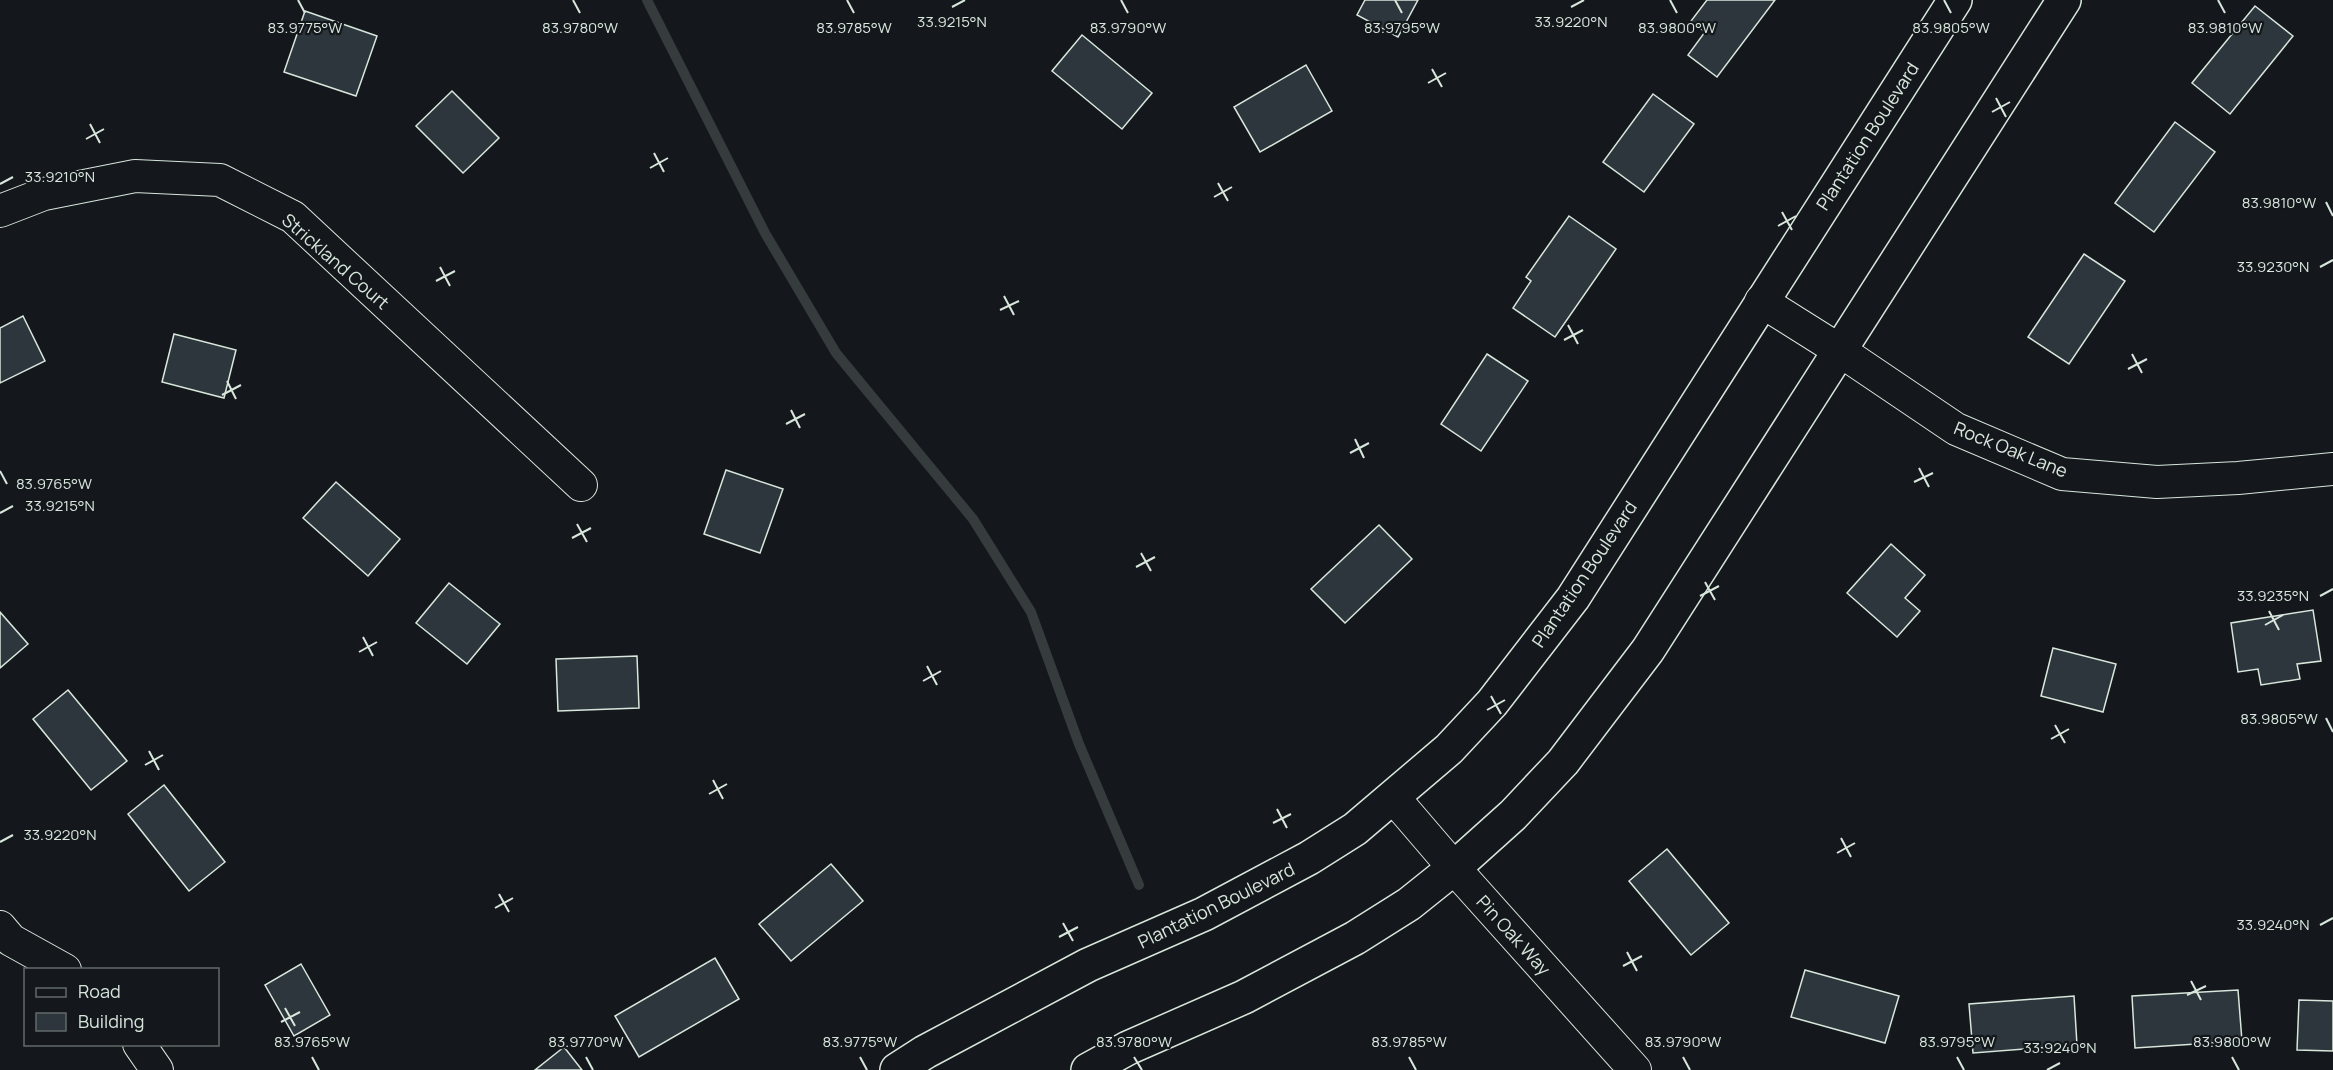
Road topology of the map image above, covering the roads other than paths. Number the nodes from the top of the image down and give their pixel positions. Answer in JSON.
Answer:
{"nodes":[{"id":1,"x":1955,"y":0,"type":"edge"},
{"id":2,"x":2064,"y":0,"type":"edge"},
{"id":3,"x":0,"y":211,"type":"edge"},
{"id":4,"x":1761,"y":301,"type":"junction"},
{"id":5,"x":1839,"y":350,"type":"junction"},
{"id":6,"x":2333,"y":469,"type":"edge"},
{"id":7,"x":580,"y":485,"type":"dead end"},
{"id":8,"x":1394,"y":798,"type":"junction"},
{"id":9,"x":1454,"y":868,"type":"junction"},
{"id":10,"x":4,"y":939,"type":"edge"},
{"id":11,"x":63,"y":968,"type":"edge"},
{"id":12,"x":140,"y":1046,"type":"edge"},
{"id":13,"x":158,"y":1070,"type":"edge"},
{"id":14,"x":897,"y":1070,"type":"edge"},
{"id":15,"x":1088,"y":1070,"type":"edge"},
{"id":16,"x":1635,"y":1070,"type":"edge"}],
"edges":[{"from":1,"to":4,"type":"street","name":"Plantation Boulevard"},
{"from":2,"to":5,"type":"street"},
{"from":3,"to":7,"type":"street","name":"Strickland Court"},
{"from":4,"to":5,"type":"street","name":"Rock Oak Lane"},
{"from":4,"to":8,"type":"street","name":"Plantation Boulevard"},
{"from":5,"to":6,"type":"street","name":"Rock Oak Lane"},
{"from":5,"to":9,"type":"street"},
{"from":8,"to":9,"type":"street","name":"Pin Oak Way"},
{"from":8,"to":14,"type":"street","name":"Plantation Boulevard"},
{"from":9,"to":15,"type":"street"},
{"from":9,"to":16,"type":"street","name":"Pin Oak Way"},
{"from":10,"to":11,"type":"street"},
{"from":12,"to":13,"type":"street"}]}
